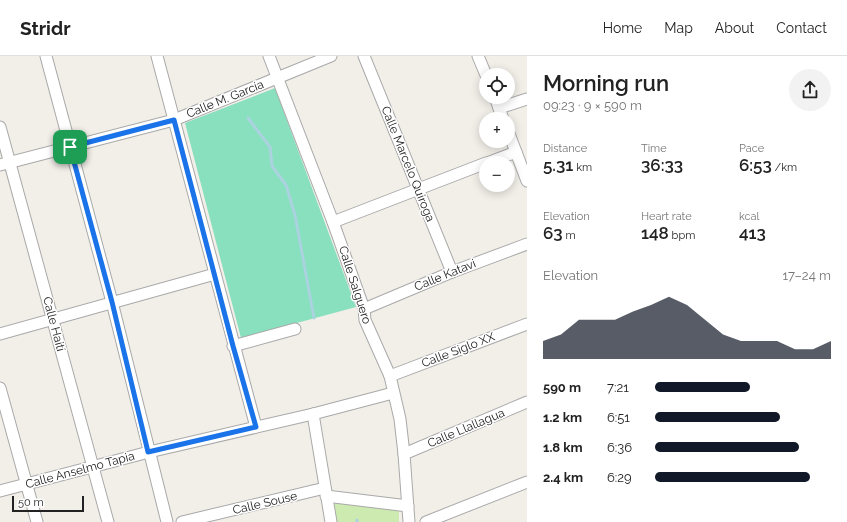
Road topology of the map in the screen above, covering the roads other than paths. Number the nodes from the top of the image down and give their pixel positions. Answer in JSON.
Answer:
{"nodes":[{"id":1,"x":46,"y":56,"type":"edge"},
{"id":2,"x":157,"y":56,"type":"edge"},
{"id":3,"x":269,"y":56,"type":"edge"},
{"id":4,"x":331,"y":56,"type":"edge"},
{"id":5,"x":364,"y":56,"type":"edge"},
{"id":6,"x":478,"y":56,"type":"edge"},
{"id":7,"x":483,"y":68,"type":"edge"},
{"id":8,"x":278,"y":77,"type":"junction"},
{"id":9,"x":527,"y":99,"type":"edge"},
{"id":10,"x":504,"y":112,"type":"edge"},
{"id":11,"x":174,"y":120,"type":"junction"},
{"id":12,"x":0,"y":127,"type":"edge"},
{"id":13,"x":70,"y":147,"type":"junction"},
{"id":14,"x":514,"y":148,"type":"edge"},
{"id":15,"x":516,"y":152,"type":"junction"},
{"id":16,"x":505,"y":156,"type":"edge"},
{"id":17,"x":5,"y":164,"type":"edge"},
{"id":18,"x":479,"y":166,"type":"edge"},
{"id":19,"x":527,"y":182,"type":"edge"},
{"id":20,"x":417,"y":189,"type":"junction"},
{"id":21,"x":333,"y":222,"type":"junction"},
{"id":22,"x":527,"y":244,"type":"edge"},
{"id":23,"x":452,"y":272,"type":"junction"},
{"id":24,"x":215,"y":274,"type":"junction"},
{"id":25,"x":112,"y":302,"type":"junction"},
{"id":26,"x":364,"y":308,"type":"junction"},
{"id":27,"x":53,"y":320,"type":"junction"},
{"id":28,"x":527,"y":324,"type":"edge"},
{"id":29,"x":295,"y":329,"type":"dead end"},
{"id":30,"x":0,"y":334,"type":"edge"},
{"id":31,"x":233,"y":346,"type":"junction"},
{"id":32,"x":390,"y":376,"type":"junction"},
{"id":33,"x":0,"y":388,"type":"edge"},
{"id":34,"x":393,"y":393,"type":"junction"},
{"id":35,"x":527,"y":402,"type":"edge"},
{"id":36,"x":313,"y":414,"type":"junction"},
{"id":37,"x":256,"y":427,"type":"junction"},
{"id":38,"x":148,"y":452,"type":"junction"},
{"id":39,"x":404,"y":454,"type":"junction"},
{"id":40,"x":93,"y":466,"type":"junction"},
{"id":41,"x":527,"y":482,"type":"edge"},
{"id":42,"x":27,"y":484,"type":"junction"},
{"id":43,"x":0,"y":491,"type":"edge"},
{"id":44,"x":326,"y":492,"type":"junction"},
{"id":45,"x":408,"y":506,"type":"junction"},
{"id":46,"x":37,"y":522,"type":"edge"},
{"id":47,"x":108,"y":522,"type":"edge"},
{"id":48,"x":167,"y":522,"type":"edge"},
{"id":49,"x":182,"y":522,"type":"edge"},
{"id":50,"x":331,"y":522,"type":"edge"},
{"id":51,"x":409,"y":522,"type":"edge"},
{"id":52,"x":426,"y":522,"type":"edge"}],
"edges":[{"from":1,"to":13,"type":"street"},
{"from":2,"to":11,"type":"street"},
{"from":3,"to":8,"type":"street","name":"Calle Salguero"},
{"from":4,"to":8,"type":"street","name":"Calle M. García"},
{"from":5,"to":20,"type":"street","name":"Calle Marcelo Quiroga"},
{"from":6,"to":7,"type":"street"},
{"from":8,"to":11,"type":"street","name":"Calle M. García"},
{"from":8,"to":21,"type":"street","name":"Calle Salguero"},
{"from":9,"to":10,"type":"street"},
{"from":11,"to":13,"type":"street","name":"Calle M. García"},
{"from":11,"to":24,"type":"street"},
{"from":12,"to":17,"type":"street","name":"Calle Haití"},
{"from":13,"to":17,"type":"street","name":"Calle M. García"},
{"from":13,"to":25,"type":"street"},
{"from":14,"to":15,"type":"street"},
{"from":15,"to":16,"type":"street"},
{"from":15,"to":19,"type":"street"},
{"from":17,"to":27,"type":"street","name":"Calle Haití"},
{"from":18,"to":20,"type":"street"},
{"from":20,"to":21,"type":"street"},
{"from":20,"to":23,"type":"street","name":"Calle Marcelo Quiroga"},
{"from":21,"to":26,"type":"street","name":"Calle Salguero"},
{"from":22,"to":23,"type":"street","name":"Calle Katavi"},
{"from":23,"to":26,"type":"street","name":"Calle Katavi"},
{"from":24,"to":25,"type":"street"},
{"from":24,"to":31,"type":"street"},
{"from":25,"to":27,"type":"street"},
{"from":25,"to":38,"type":"street"},
{"from":26,"to":32,"type":"street","name":"Calle Salguero"},
{"from":27,"to":30,"type":"street"},
{"from":27,"to":40,"type":"street","name":"Calle Haití"},
{"from":28,"to":32,"type":"street","name":"Calle Siglo XX"},
{"from":29,"to":31,"type":"street"},
{"from":31,"to":37,"type":"street"},
{"from":32,"to":34,"type":"street","name":"Calle Salguero"},
{"from":33,"to":42,"type":"street"},
{"from":34,"to":36,"type":"street","name":"Calle Anselmo Tapia"},
{"from":34,"to":39,"type":"street","name":"Calle Salguero"},
{"from":35,"to":39,"type":"street","name":"Calle Llallagua"},
{"from":36,"to":37,"type":"street","name":"Calle Anselmo Tapia"},
{"from":36,"to":44,"type":"street"},
{"from":37,"to":38,"type":"street","name":"Calle Anselmo Tapia"},
{"from":38,"to":40,"type":"street","name":"Calle Anselmo Tapia"},
{"from":38,"to":48,"type":"street"},
{"from":39,"to":45,"type":"street","name":"Calle Salguero"},
{"from":40,"to":42,"type":"street","name":"Calle Anselmo Tapia"},
{"from":40,"to":47,"type":"street","name":"Calle Haití"},
{"from":41,"to":52,"type":"street"},
{"from":42,"to":43,"type":"street","name":"Calle Anselmo Tapia"},
{"from":42,"to":46,"type":"street"},
{"from":44,"to":45,"type":"street","name":"Calle Souse"},
{"from":44,"to":49,"type":"street","name":"Calle Souse"},
{"from":44,"to":50,"type":"street"},
{"from":45,"to":51,"type":"street","name":"Calle Salguero"}]}
